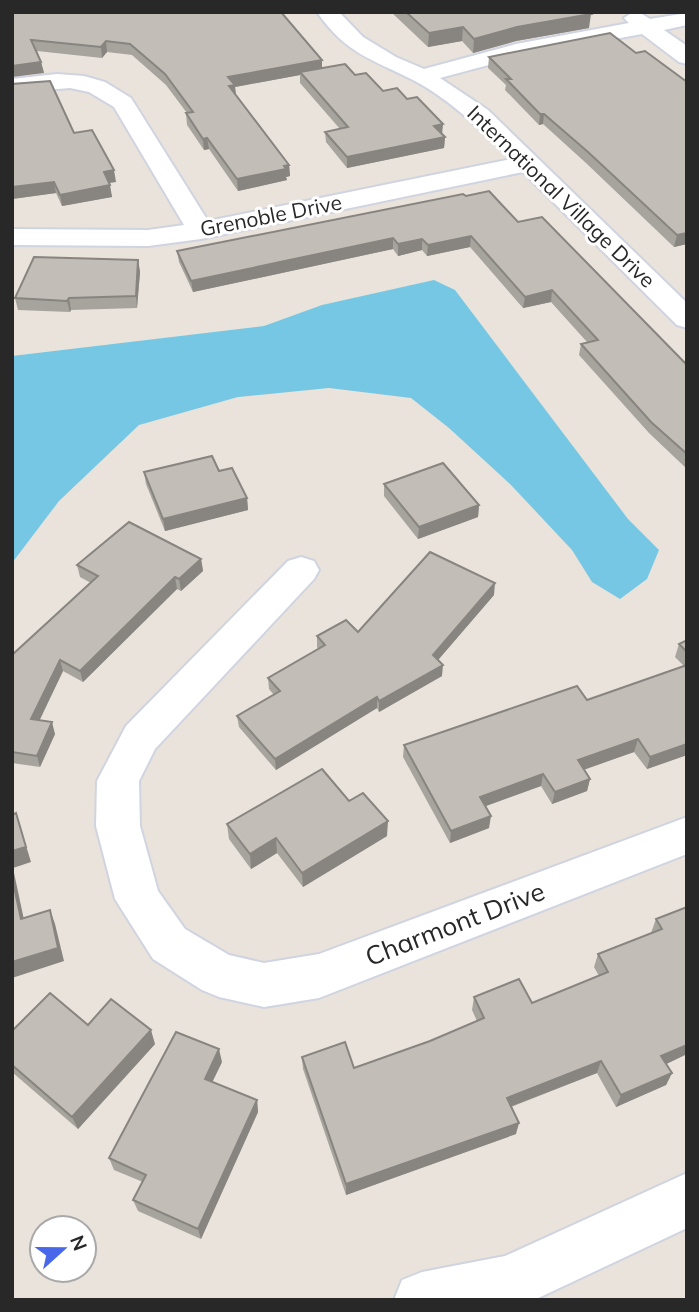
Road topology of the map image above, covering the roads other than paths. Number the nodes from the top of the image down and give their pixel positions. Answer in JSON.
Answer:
{"nodes":[{"id":1,"x":327,"y":12,"type":"edge"},
{"id":2,"x":627,"y":12,"type":"edge"},
{"id":3,"x":687,"y":19,"type":"edge"},
{"id":4,"x":647,"y":27,"type":"junction"},
{"id":5,"x":687,"y":57,"type":"edge"},
{"id":6,"x":422,"y":76,"type":"junction"},
{"id":7,"x":12,"y":86,"type":"edge"},
{"id":8,"x":528,"y":163,"type":"junction"},
{"id":9,"x":201,"y":231,"type":"junction"},
{"id":10,"x":12,"y":237,"type":"edge"},
{"id":11,"x":687,"y":282,"type":"edge"},
{"id":12,"x":656,"y":289,"type":"junction"},
{"id":13,"x":687,"y":319,"type":"edge"},
{"id":14,"x":301,"y":570,"type":"dead end"},
{"id":15,"x":687,"y":835,"type":"edge"},
{"id":16,"x":687,"y":1200,"type":"edge"},
{"id":17,"x":499,"y":1292,"type":"edge"},
{"id":18,"x":422,"y":1300,"type":"edge"}],
"edges":[{"from":1,"to":6,"type":"street","name":"International Village Drive"},
{"from":2,"to":4,"type":"street"},
{"from":3,"to":4,"type":"street"},
{"from":4,"to":5,"type":"street"},
{"from":4,"to":6,"type":"street"},
{"from":6,"to":8,"type":"street","name":"International Village Drive"},
{"from":7,"to":9,"type":"street"},
{"from":8,"to":9,"type":"street","name":"Grenoble Drive"},
{"from":8,"to":12,"type":"street","name":"International Village Drive"},
{"from":9,"to":10,"type":"street","name":"Grenoble Drive"},
{"from":11,"to":12,"type":"street"},
{"from":12,"to":13,"type":"street","name":"International Village Drive"},
{"from":14,"to":15,"type":"street","name":"Charmont Drive"},
{"from":16,"to":17,"type":"street"},
{"from":17,"to":18,"type":"street"}]}
